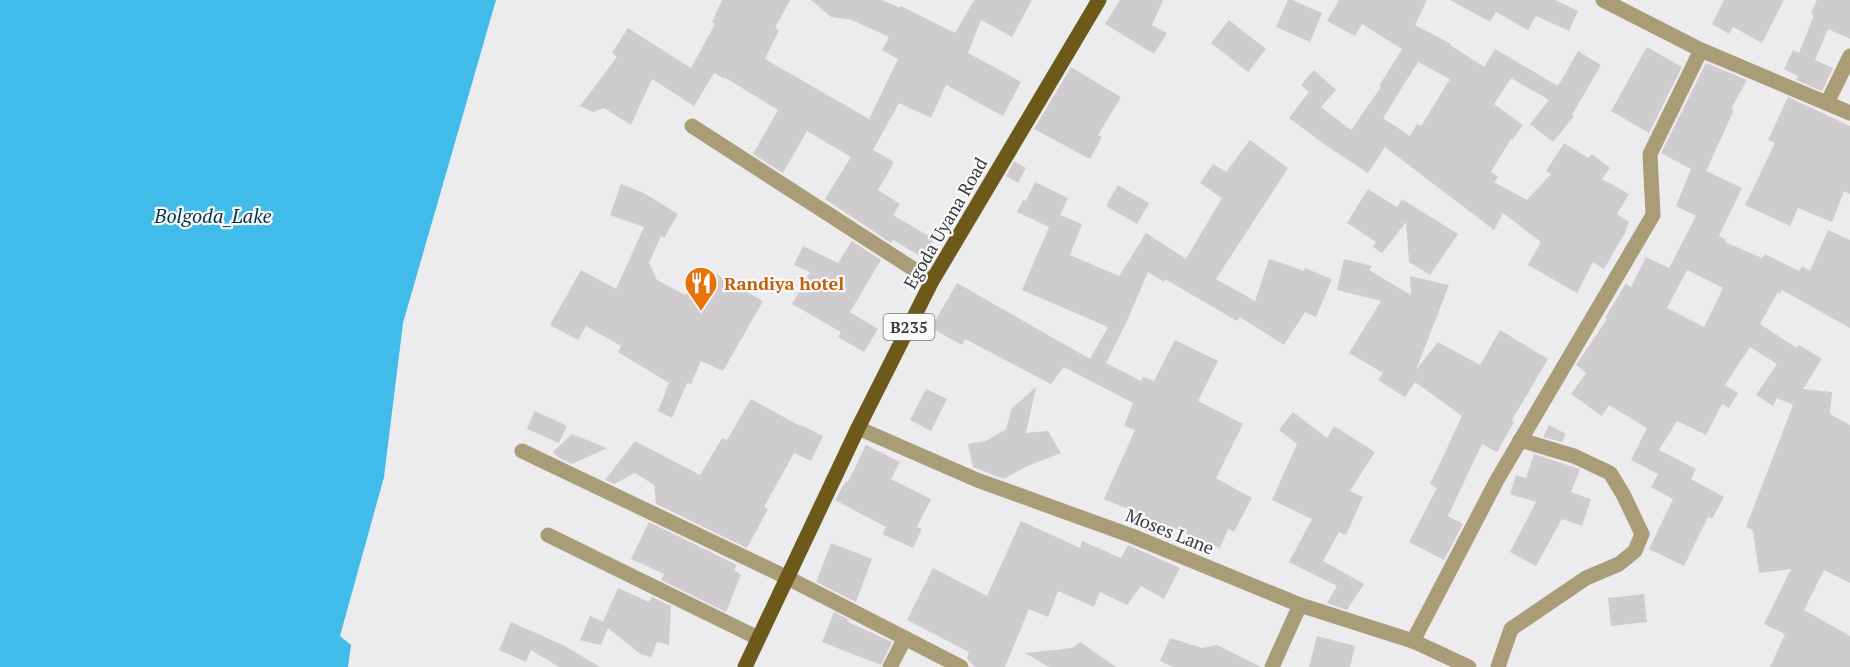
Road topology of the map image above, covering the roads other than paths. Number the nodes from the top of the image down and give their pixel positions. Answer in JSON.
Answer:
{"nodes":[{"id":1,"x":1099,"y":0,"type":"edge"},
{"id":2,"x":1603,"y":0,"type":"edge"},
{"id":3,"x":1701,"y":50,"type":"junction"},
{"id":4,"x":1850,"y":56,"type":"edge"},
{"id":5,"x":1827,"y":103,"type":"junction"},
{"id":6,"x":1850,"y":113,"type":"edge"},
{"id":7,"x":692,"y":126,"type":"dead end"},
{"id":8,"x":932,"y":281,"type":"junction"},
{"id":9,"x":858,"y":428,"type":"junction"},
{"id":10,"x":1520,"y":440,"type":"junction"},
{"id":11,"x":522,"y":451,"type":"dead end"},
{"id":12,"x":548,"y":535,"type":"dead end"},
{"id":13,"x":786,"y":577,"type":"junction"},
{"id":14,"x":1300,"y":605,"type":"junction"},
{"id":15,"x":758,"y":638,"type":"junction"},
{"id":16,"x":905,"y":638,"type":"junction"},
{"id":17,"x":1413,"y":641,"type":"junction"},
{"id":18,"x":745,"y":667,"type":"edge"},
{"id":19,"x":890,"y":667,"type":"edge"},
{"id":20,"x":961,"y":667,"type":"edge"},
{"id":21,"x":1272,"y":667,"type":"edge"},
{"id":22,"x":1469,"y":667,"type":"edge"},
{"id":23,"x":1498,"y":667,"type":"edge"}],
"edges":[{"from":1,"to":8,"type":"main road","name":"Egoda Uyana Road","number":"B235"},
{"from":2,"to":3,"type":"street"},
{"from":3,"to":5,"type":"street"},
{"from":3,"to":10,"type":"street"},
{"from":4,"to":5,"type":"street"},
{"from":5,"to":6,"type":"street"},
{"from":7,"to":8,"type":"street"},
{"from":8,"to":9,"type":"main road","name":"Egoda Uyana Road","number":"B235"},
{"from":9,"to":13,"type":"main road","name":"Egoda Uyana Road","number":"B235"},
{"from":9,"to":14,"type":"street","name":"Moses Lane"},
{"from":10,"to":17,"type":"street"},
{"from":10,"to":23,"type":"street"},
{"from":11,"to":13,"type":"street"},
{"from":12,"to":15,"type":"street"},
{"from":13,"to":15,"type":"main road","name":"Egoda Uyana Road","number":"B235"},
{"from":13,"to":16,"type":"street"},
{"from":14,"to":17,"type":"street","name":"Moses Lane"},
{"from":14,"to":21,"type":"street"},
{"from":15,"to":18,"type":"main road","name":"Egoda Uyana Road","number":"B235"},
{"from":16,"to":19,"type":"street"},
{"from":16,"to":20,"type":"street"},
{"from":17,"to":22,"type":"street","name":"Moses Lane"}]}
